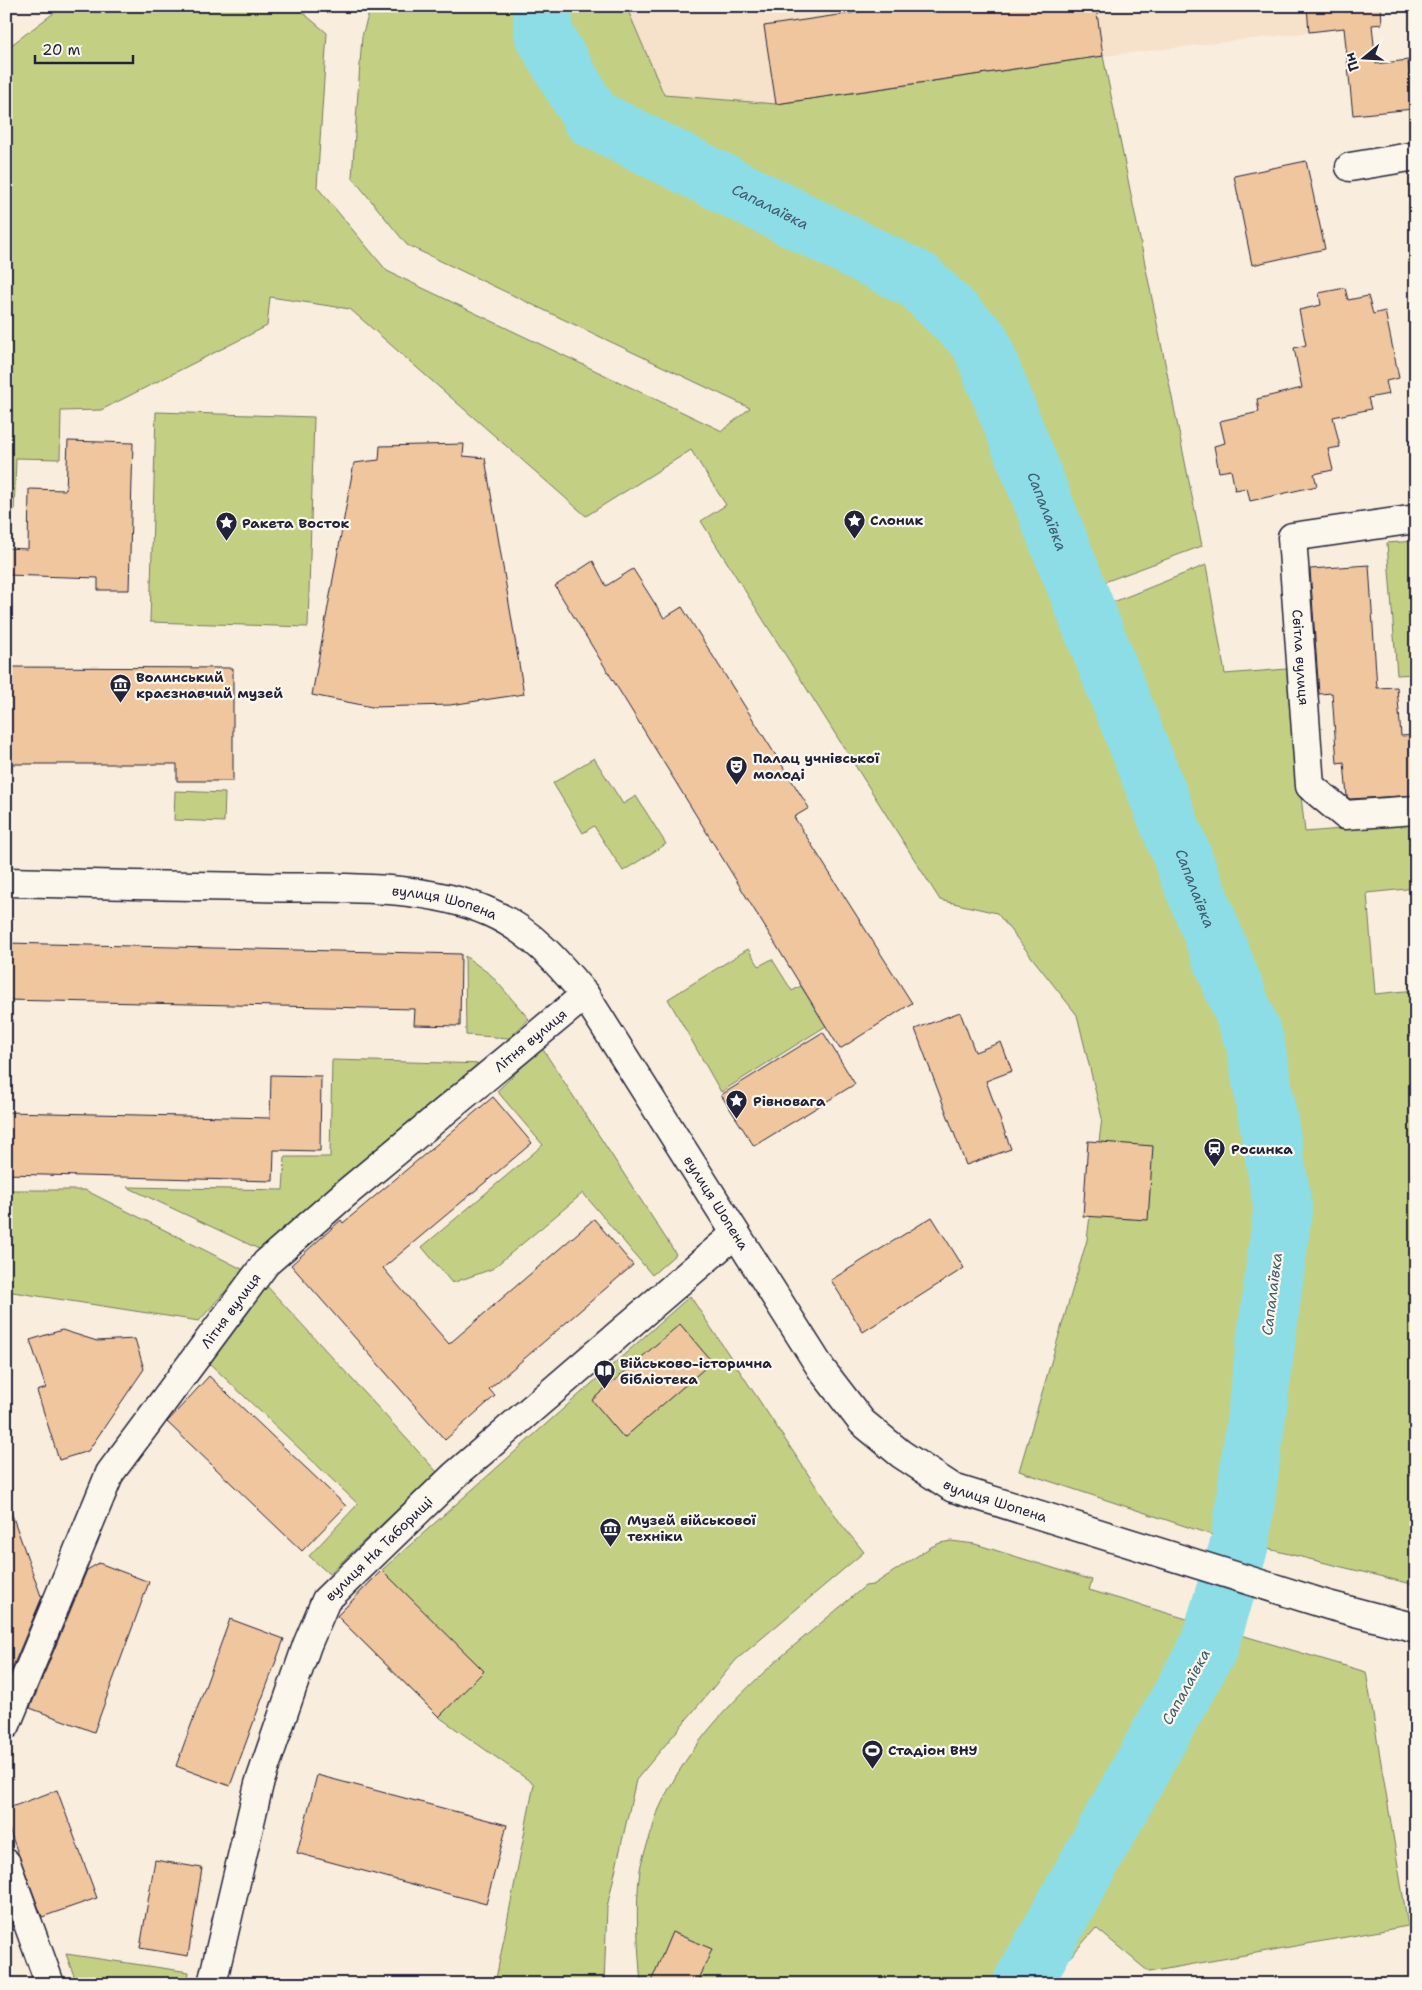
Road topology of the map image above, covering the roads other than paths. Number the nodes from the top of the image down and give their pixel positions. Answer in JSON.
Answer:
{"nodes":[{"id":1,"x":1416,"y":156,"type":"edge"},
{"id":2,"x":1350,"y":167,"type":"dead end"},
{"id":3,"x":1416,"y":519,"type":"edge"},
{"id":4,"x":1416,"y":810,"type":"edge"},
{"id":5,"x":6,"y":882,"type":"edge"},
{"id":6,"x":585,"y":995,"type":"junction"},
{"id":7,"x":735,"y":1234,"type":"junction"},
{"id":8,"x":1416,"y":1628,"type":"edge"},
{"id":9,"x":6,"y":1726,"type":"edge"},
{"id":10,"x":6,"y":1862,"type":"edge"},
{"id":11,"x":50,"y":1984,"type":"edge"},
{"id":12,"x":212,"y":1984,"type":"edge"}],
"edges":[{"from":1,"to":2,"type":"street"},
{"from":3,"to":4,"type":"street","name":"Світла вулиця"},
{"from":5,"to":6,"type":"street","name":"вулиця Шопена"},
{"from":6,"to":7,"type":"street","name":"вулиця Шопена"},
{"from":6,"to":9,"type":"street","name":"Літня вулиця"},
{"from":7,"to":8,"type":"street","name":"вулиця Шопена"},
{"from":7,"to":12,"type":"street","name":"вулиця На Таборищі"},
{"from":10,"to":11,"type":"street"}]}
